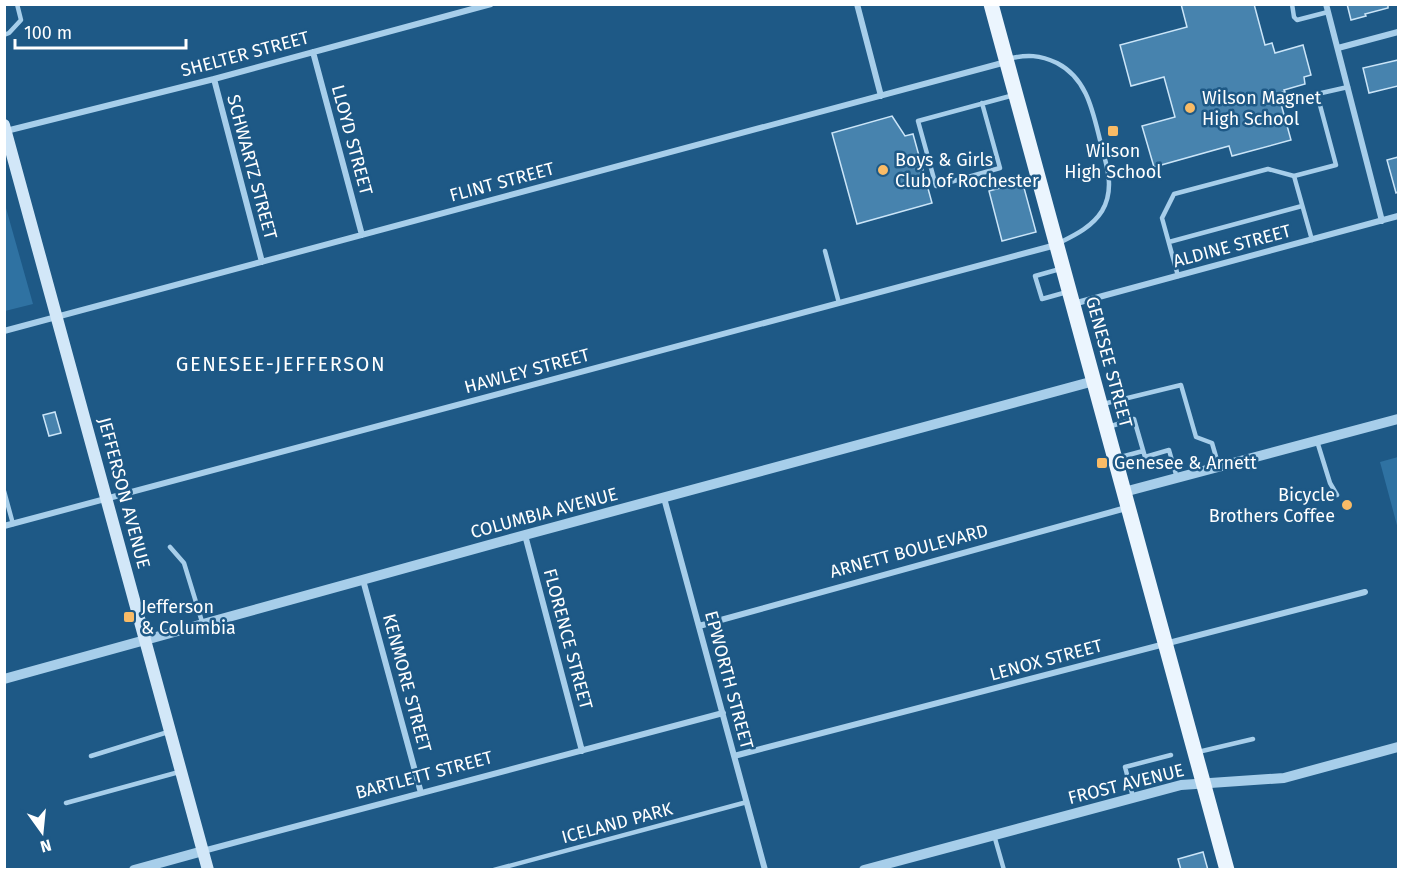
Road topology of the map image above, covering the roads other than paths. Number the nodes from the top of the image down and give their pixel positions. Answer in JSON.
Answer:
{"nodes":[{"id":1,"x":17,"y":4,"type":"edge"},
{"id":2,"x":491,"y":4,"type":"edge"},
{"id":3,"x":857,"y":4,"type":"edge"},
{"id":4,"x":991,"y":4,"type":"edge"},
{"id":5,"x":1292,"y":4,"type":"edge"},
{"id":6,"x":1326,"y":4,"type":"edge"},
{"id":7,"x":1329,"y":12,"type":"junction"},
{"id":8,"x":1398,"y":32,"type":"edge"},
{"id":9,"x":4,"y":35,"type":"edge"},
{"id":10,"x":1338,"y":48,"type":"junction"},
{"id":11,"x":313,"y":52,"type":"junction"},
{"id":12,"x":1006,"y":61,"type":"junction"},
{"id":13,"x":214,"y":79,"type":"junction"},
{"id":14,"x":1348,"y":87,"type":"junction"},
{"id":15,"x":1015,"y":95,"type":"junction"},
{"id":16,"x":881,"y":96,"type":"junction"},
{"id":17,"x":982,"y":103,"type":"junction"},
{"id":18,"x":5,"y":128,"type":"edge"},
{"id":19,"x":7,"y":146,"type":"edge"},
{"id":20,"x":1294,"y":176,"type":"junction"},
{"id":21,"x":1302,"y":206,"type":"junction"},
{"id":22,"x":1398,"y":216,"type":"edge"},
{"id":23,"x":1382,"y":221,"type":"junction"},
{"id":24,"x":362,"y":235,"type":"junction"},
{"id":25,"x":1312,"y":240,"type":"junction"},
{"id":26,"x":1169,"y":242,"type":"junction"},
{"id":27,"x":1056,"y":244,"type":"junction"},
{"id":28,"x":825,"y":250,"type":"dead end"},
{"id":29,"x":262,"y":262,"type":"junction"},
{"id":30,"x":1063,"y":268,"type":"junction"},
{"id":31,"x":1178,"y":276,"type":"junction"},
{"id":32,"x":1071,"y":298,"type":"junction"},
{"id":33,"x":839,"y":303,"type":"junction"},
{"id":34,"x":57,"y":317,"type":"junction"},
{"id":35,"x":4,"y":332,"type":"edge"},
{"id":36,"x":1094,"y":381,"type":"junction"},
{"id":37,"x":1100,"y":405,"type":"junction"},
{"id":38,"x":1398,"y":419,"type":"edge"},
{"id":39,"x":1106,"y":427,"type":"junction"},
{"id":40,"x":1317,"y":441,"type":"junction"},
{"id":41,"x":1143,"y":451,"type":"junction"},
{"id":42,"x":1115,"y":459,"type":"junction"},
{"id":43,"x":1219,"y":467,"type":"junction"},
{"id":44,"x":1176,"y":478,"type":"junction"},
{"id":45,"x":4,"y":491,"type":"edge"},
{"id":46,"x":1337,"y":495,"type":"dead end"},
{"id":47,"x":664,"y":498,"type":"junction"},
{"id":48,"x":107,"y":499,"type":"junction"},
{"id":49,"x":1126,"y":500,"type":"junction"},
{"id":50,"x":13,"y":524,"type":"junction"},
{"id":51,"x":4,"y":526,"type":"edge"},
{"id":52,"x":525,"y":535,"type":"junction"},
{"id":53,"x":170,"y":548,"type":"dead end"},
{"id":54,"x":363,"y":580,"type":"junction"},
{"id":55,"x":1365,"y":592,"type":"dead end"},
{"id":56,"x":203,"y":624,"type":"junction"},
{"id":57,"x":699,"y":626,"type":"junction"},
{"id":58,"x":146,"y":640,"type":"junction"},
{"id":59,"x":1165,"y":644,"type":"junction"},
{"id":60,"x":4,"y":679,"type":"edge"},
{"id":61,"x":723,"y":713,"type":"junction"},
{"id":62,"x":171,"y":732,"type":"junction"},
{"id":63,"x":1253,"y":739,"type":"dead end"},
{"id":64,"x":1398,"y":747,"type":"edge"},
{"id":65,"x":582,"y":751,"type":"junction"},
{"id":66,"x":1196,"y":753,"type":"junction"},
{"id":67,"x":1171,"y":755,"type":"dead end"},
{"id":68,"x":91,"y":756,"type":"dead end"},
{"id":69,"x":734,"y":756,"type":"junction"},
{"id":70,"x":182,"y":771,"type":"junction"},
{"id":71,"x":1203,"y":783,"type":"junction"},
{"id":72,"x":422,"y":793,"type":"junction"},
{"id":73,"x":1133,"y":798,"type":"junction"},
{"id":74,"x":747,"y":802,"type":"junction"},
{"id":75,"x":66,"y":803,"type":"dead end"},
{"id":76,"x":994,"y":835,"type":"junction"},
{"id":77,"x":203,"y":851,"type":"junction"},
{"id":78,"x":134,"y":870,"type":"edge"},
{"id":79,"x":208,"y":870,"type":"edge"},
{"id":80,"x":494,"y":870,"type":"edge"},
{"id":81,"x":765,"y":870,"type":"edge"},
{"id":82,"x":864,"y":870,"type":"edge"},
{"id":83,"x":1004,"y":870,"type":"edge"},
{"id":84,"x":1227,"y":870,"type":"edge"}],
"edges":[{"from":1,"to":9,"type":"lane"},
{"from":2,"to":11,"type":"street","name":"SHELTER STREET"},
{"from":3,"to":16,"type":"street"},
{"from":4,"to":12,"type":"main road","name":"GENESEE STREET"},
{"from":5,"to":7,"type":"lane"},
{"from":6,"to":7,"type":"street"},
{"from":7,"to":10,"type":"street"},
{"from":8,"to":10,"type":"street"},
{"from":10,"to":14,"type":"street"},
{"from":11,"to":13,"type":"street","name":"SHELTER STREET"},
{"from":11,"to":24,"type":"street","name":"LLOYD STREET"},
{"from":12,"to":15,"type":"main road","name":"GENESEE STREET"},
{"from":12,"to":16,"type":"street","name":"FLINT STREET"},
{"from":12,"to":27,"type":"lane"},
{"from":13,"to":18,"type":"street","name":"SHELTER STREET"},
{"from":13,"to":29,"type":"street","name":"SCHWARTZ STREET"},
{"from":14,"to":20,"type":"lane"},
{"from":14,"to":23,"type":"street"},
{"from":15,"to":17,"type":"lane"},
{"from":15,"to":27,"type":"main road","name":"GENESEE STREET"},
{"from":16,"to":24,"type":"street","name":"FLINT STREET"},
{"from":17,"to":17,"type":"lane"},
{"from":18,"to":19,"type":"main road","name":"JEFFERSON AVENUE"},
{"from":19,"to":34,"type":"main road","name":"JEFFERSON AVENUE"},
{"from":20,"to":21,"type":"lane"},
{"from":20,"to":26,"type":"lane"},
{"from":21,"to":25,"type":"lane"},
{"from":21,"to":26,"type":"lane"},
{"from":22,"to":23,"type":"street","name":"ALDINE STREET"},
{"from":23,"to":25,"type":"street","name":"ALDINE STREET"},
{"from":24,"to":29,"type":"street","name":"FLINT STREET"},
{"from":25,"to":31,"type":"street","name":"ALDINE STREET"},
{"from":26,"to":31,"type":"lane"},
{"from":27,"to":30,"type":"main road","name":"GENESEE STREET"},
{"from":27,"to":33,"type":"street","name":"HAWLEY STREET"},
{"from":28,"to":33,"type":"lane"},
{"from":29,"to":34,"type":"street","name":"FLINT STREET"},
{"from":30,"to":32,"type":"main road","name":"GENESEE STREET"},
{"from":30,"to":32,"type":"lane"},
{"from":31,"to":32,"type":"street","name":"ALDINE STREET"},
{"from":32,"to":36,"type":"main road","name":"GENESEE STREET"},
{"from":33,"to":48,"type":"street","name":"HAWLEY STREET"},
{"from":34,"to":35,"type":"street","name":"FLINT STREET"},
{"from":34,"to":48,"type":"main road","name":"JEFFERSON AVENUE"},
{"from":36,"to":37,"type":"main road","name":"GENESEE STREET"},
{"from":36,"to":47,"type":"street","name":"COLUMBIA AVENUE"},
{"from":37,"to":39,"type":"main road","name":"GENESEE STREET"},
{"from":37,"to":43,"type":"lane"},
{"from":38,"to":40,"type":"street","name":"ARNETT BOULEVARD"},
{"from":39,"to":41,"type":"lane"},
{"from":39,"to":42,"type":"main road","name":"GENESEE STREET"},
{"from":40,"to":43,"type":"street","name":"ARNETT BOULEVARD"},
{"from":40,"to":46,"type":"lane"},
{"from":41,"to":42,"type":"lane"},
{"from":41,"to":44,"type":"lane"},
{"from":42,"to":49,"type":"main road","name":"GENESEE STREET"},
{"from":43,"to":44,"type":"street","name":"ARNETT BOULEVARD"},
{"from":44,"to":49,"type":"street","name":"ARNETT BOULEVARD"},
{"from":45,"to":50,"type":"lane"},
{"from":47,"to":52,"type":"street","name":"COLUMBIA AVENUE"},
{"from":47,"to":57,"type":"street","name":"EPWORTH STREET"},
{"from":48,"to":50,"type":"street","name":"HAWLEY STREET"},
{"from":48,"to":58,"type":"main road","name":"JEFFERSON AVENUE"},
{"from":49,"to":57,"type":"street","name":"ARNETT BOULEVARD"},
{"from":49,"to":59,"type":"main road","name":"GENESEE STREET"},
{"from":50,"to":51,"type":"street","name":"HAWLEY STREET"},
{"from":52,"to":54,"type":"street","name":"COLUMBIA AVENUE"},
{"from":52,"to":65,"type":"street","name":"FLORENCE STREET"},
{"from":53,"to":56,"type":"lane"},
{"from":54,"to":56,"type":"street","name":"COLUMBIA AVENUE"},
{"from":54,"to":72,"type":"street","name":"KENMORE STREET"},
{"from":55,"to":59,"type":"street","name":"LENOX STREET"},
{"from":56,"to":58,"type":"street","name":"COLUMBIA AVENUE"},
{"from":57,"to":61,"type":"street","name":"EPWORTH STREET"},
{"from":58,"to":60,"type":"street","name":"COLUMBIA AVENUE"},
{"from":58,"to":62,"type":"main road","name":"JEFFERSON AVENUE"},
{"from":59,"to":66,"type":"main road","name":"GENESEE STREET"},
{"from":59,"to":69,"type":"street","name":"LENOX STREET"},
{"from":61,"to":65,"type":"street","name":"BARTLETT STREET"},
{"from":61,"to":69,"type":"street","name":"EPWORTH STREET"},
{"from":62,"to":68,"type":"lane"},
{"from":62,"to":70,"type":"main road","name":"JEFFERSON AVENUE"},
{"from":63,"to":66,"type":"lane"},
{"from":64,"to":71,"type":"street","name":"FROST AVENUE"},
{"from":65,"to":72,"type":"street","name":"BARTLETT STREET"},
{"from":66,"to":71,"type":"main road","name":"GENESEE STREET"},
{"from":67,"to":73,"type":"lane"},
{"from":69,"to":74,"type":"street","name":"EPWORTH STREET"},
{"from":70,"to":75,"type":"lane"},
{"from":70,"to":77,"type":"main road","name":"JEFFERSON AVENUE"},
{"from":71,"to":73,"type":"street","name":"FROST AVENUE"},
{"from":71,"to":84,"type":"main road","name":"GENESEE STREET"},
{"from":72,"to":77,"type":"street","name":"BARTLETT STREET"},
{"from":73,"to":76,"type":"street","name":"FROST AVENUE"},
{"from":74,"to":80,"type":"lane","name":"ICELAND PARK"},
{"from":74,"to":81,"type":"street","name":"EPWORTH STREET"},
{"from":76,"to":82,"type":"street","name":"FROST AVENUE"},
{"from":76,"to":83,"type":"lane"},
{"from":77,"to":78,"type":"street","name":"BARTLETT STREET"},
{"from":77,"to":79,"type":"main road","name":"JEFFERSON AVENUE"}]}
